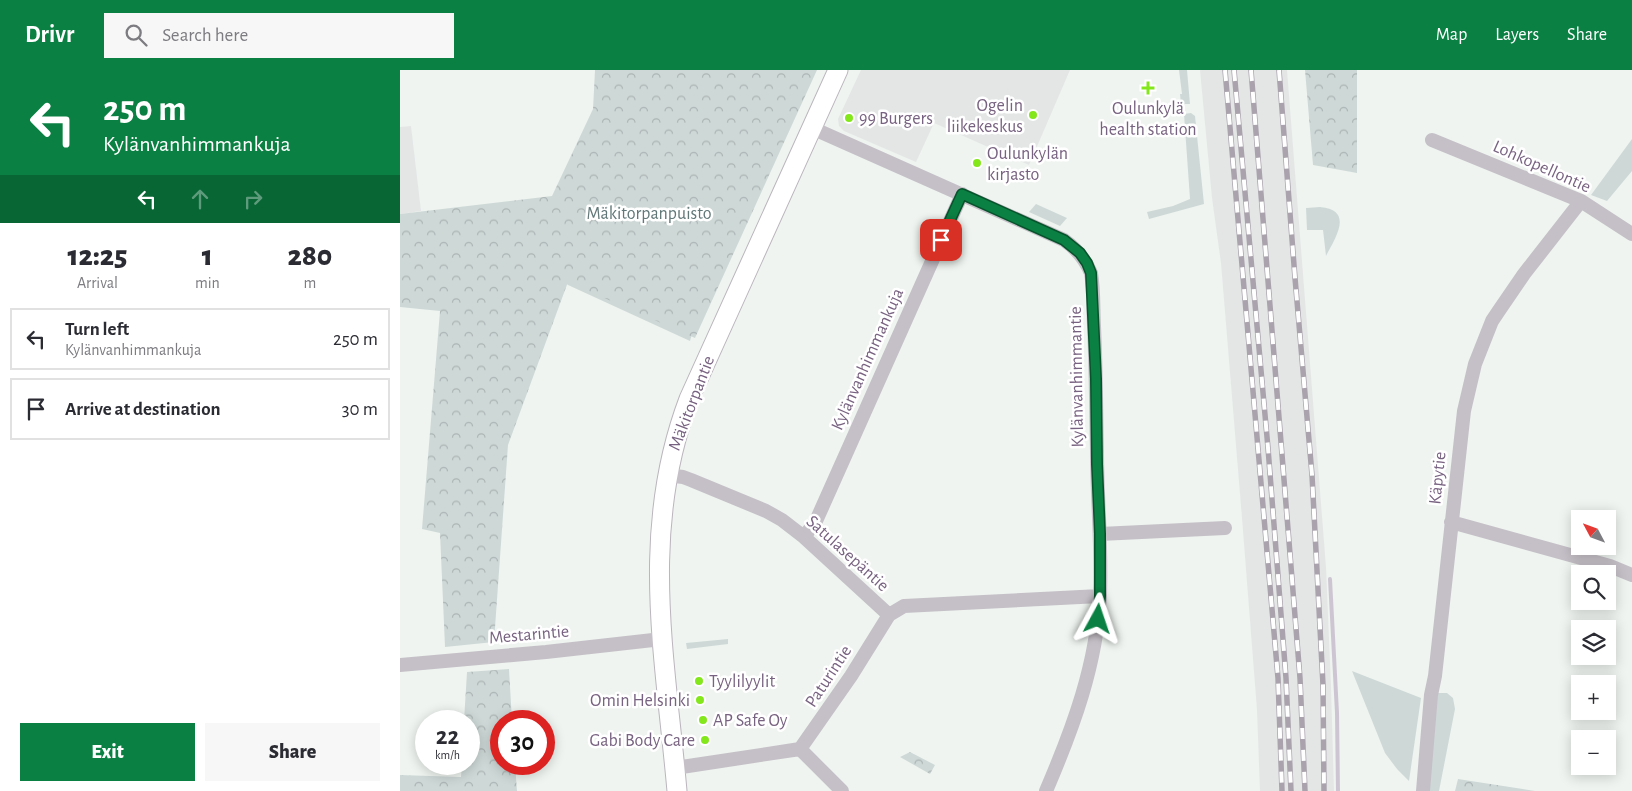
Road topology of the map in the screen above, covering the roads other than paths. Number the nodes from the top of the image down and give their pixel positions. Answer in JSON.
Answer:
{"nodes":[{"id":1,"x":838,"y":70,"type":"edge"},
{"id":2,"x":812,"y":128,"type":"junction"},
{"id":3,"x":1432,"y":140,"type":"dead end"},
{"id":4,"x":962,"y":194,"type":"junction"},
{"id":5,"x":1581,"y":201,"type":"junction"},
{"id":6,"x":1632,"y":234,"type":"edge"},
{"id":7,"x":667,"y":475,"type":"junction"},
{"id":8,"x":1451,"y":522,"type":"junction"},
{"id":9,"x":1225,"y":528,"type":"dead end"},
{"id":10,"x":1100,"y":534,"type":"junction"},
{"id":11,"x":804,"y":537,"type":"junction"},
{"id":12,"x":1632,"y":575,"type":"edge"},
{"id":13,"x":1100,"y":596,"type":"junction"},
{"id":14,"x":889,"y":616,"type":"junction"},
{"id":15,"x":662,"y":639,"type":"junction"},
{"id":16,"x":400,"y":665,"type":"edge"},
{"id":17,"x":800,"y":749,"type":"junction"},
{"id":18,"x":675,"y":768,"type":"junction"},
{"id":19,"x":677,"y":791,"type":"edge"},
{"id":20,"x":842,"y":791,"type":"edge"},
{"id":21,"x":1046,"y":791,"type":"edge"},
{"id":22,"x":1423,"y":791,"type":"edge"}],
"edges":[{"from":1,"to":2,"type":"street","name":"Mäkitorpantie"},
{"from":2,"to":4,"type":"street","name":"Kylänvanhimmantie"},
{"from":2,"to":7,"type":"street","name":"Mäkitorpantie"},
{"from":3,"to":5,"type":"street","name":"Lohkopellontie"},
{"from":4,"to":10,"type":"street","name":"Kylänvanhimmantie"},
{"from":4,"to":11,"type":"street","name":"Kylänvanhimmankuja"},
{"from":5,"to":6,"type":"street","name":"Lohkopellontie"},
{"from":5,"to":8,"type":"street","name":"Käpytie"},
{"from":7,"to":11,"type":"street","name":"Satulasepäntie"},
{"from":7,"to":15,"type":"street","name":"Mäkitorpantie"},
{"from":8,"to":12,"type":"street"},
{"from":8,"to":22,"type":"street","name":"Käpytie"},
{"from":9,"to":10,"type":"street"},
{"from":10,"to":13,"type":"street","name":"Kylänvanhimmantie"},
{"from":11,"to":14,"type":"street","name":"Satulasepäntie"},
{"from":13,"to":14,"type":"street","name":"Satulasepäntie"},
{"from":13,"to":21,"type":"street","name":"Kylänvanhimmantie"},
{"from":14,"to":17,"type":"street","name":"Paturintie"},
{"from":15,"to":16,"type":"street","name":"Mestarintie"},
{"from":15,"to":18,"type":"street","name":"Mäkitorpantie"},
{"from":17,"to":18,"type":"street"},
{"from":17,"to":20,"type":"street"},
{"from":18,"to":19,"type":"street","name":"Mäkitorpantie"}]}
